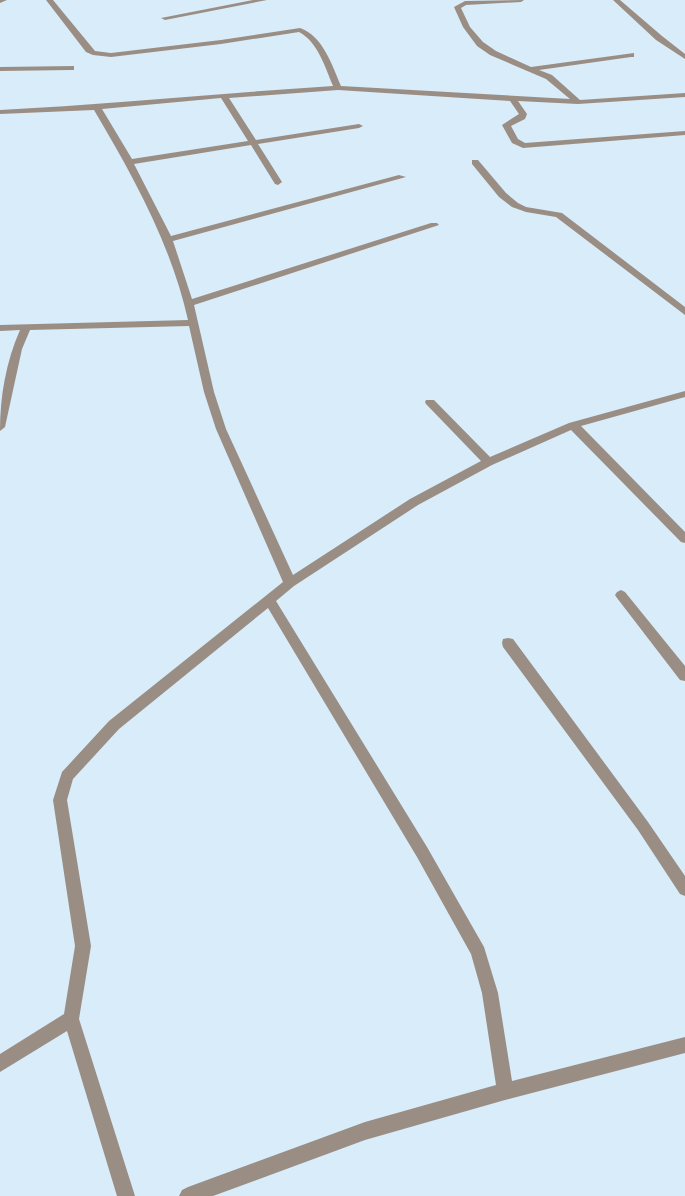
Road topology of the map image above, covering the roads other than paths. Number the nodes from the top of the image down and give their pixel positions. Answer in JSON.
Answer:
{"nodes":[{"id":1,"x":4,"y":0,"type":"edge"},
{"id":2,"x":49,"y":0,"type":"edge"},
{"id":3,"x":264,"y":0,"type":"edge"},
{"id":4,"x":521,"y":0,"type":"edge"},
{"id":5,"x":616,"y":0,"type":"edge"},
{"id":6,"x":0,"y":1,"type":"edge"},
{"id":7,"x":165,"y":18,"type":"dead end"},
{"id":8,"x":631,"y":55,"type":"dead end"},
{"id":9,"x":685,"y":57,"type":"edge"},
{"id":10,"x":0,"y":68,"type":"edge"},
{"id":11,"x":71,"y":68,"type":"dead end"},
{"id":12,"x":530,"y":69,"type":"junction"},
{"id":13,"x":338,"y":88,"type":"junction"},
{"id":14,"x":685,"y":94,"type":"edge"},
{"id":15,"x":224,"y":96,"type":"junction"},
{"id":16,"x":512,"y":99,"type":"junction"},
{"id":17,"x":578,"y":102,"type":"junction"},
{"id":18,"x":97,"y":107,"type":"junction"},
{"id":19,"x":0,"y":112,"type":"edge"},
{"id":20,"x":359,"y":126,"type":"dead end"},
{"id":21,"x":685,"y":133,"type":"edge"},
{"id":22,"x":253,"y":142,"type":"junction"},
{"id":23,"x":129,"y":162,"type":"junction"},
{"id":24,"x":475,"y":162,"type":"dead end"},
{"id":25,"x":402,"y":177,"type":"dead end"},
{"id":26,"x":278,"y":182,"type":"dead end"},
{"id":27,"x":434,"y":225,"type":"dead end"},
{"id":28,"x":168,"y":240,"type":"junction"},
{"id":29,"x":190,"y":303,"type":"junction"},
{"id":30,"x":685,"y":312,"type":"edge"},
{"id":31,"x":195,"y":323,"type":"junction"},
{"id":32,"x":26,"y":327,"type":"junction"},
{"id":33,"x":0,"y":328,"type":"edge"},
{"id":34,"x":685,"y":394,"type":"edge"},
{"id":35,"x":430,"y":402,"type":"dead end"},
{"id":36,"x":573,"y":425,"type":"junction"},
{"id":37,"x":0,"y":427,"type":"edge"},
{"id":38,"x":488,"y":462,"type":"junction"},
{"id":39,"x":685,"y":539,"type":"edge"},
{"id":40,"x":290,"y":583,"type":"junction"},
{"id":41,"x":621,"y":595,"type":"dead end"},
{"id":42,"x":269,"y":599,"type":"junction"},
{"id":43,"x":508,"y":643,"type":"dead end"},
{"id":44,"x":685,"y":676,"type":"edge"},
{"id":45,"x":685,"y":890,"type":"edge"},
{"id":46,"x":71,"y":1019,"type":"junction"},
{"id":47,"x":685,"y":1045,"type":"edge"},
{"id":48,"x":0,"y":1064,"type":"edge"},
{"id":49,"x":505,"y":1091,"type":"junction"},
{"id":50,"x":126,"y":1196,"type":"edge"},
{"id":51,"x":188,"y":1196,"type":"edge"}],
"edges":[{"from":1,"to":6,"type":"street"},
{"from":2,"to":13,"type":"street"},
{"from":3,"to":7,"type":"street"},
{"from":4,"to":12,"type":"street"},
{"from":5,"to":9,"type":"street"},
{"from":8,"to":12,"type":"street"},
{"from":10,"to":11,"type":"street"},
{"from":12,"to":17,"type":"street"},
{"from":13,"to":15,"type":"street"},
{"from":13,"to":16,"type":"street"},
{"from":14,"to":17,"type":"street"},
{"from":15,"to":18,"type":"street"},
{"from":15,"to":22,"type":"street"},
{"from":16,"to":17,"type":"street"},
{"from":16,"to":21,"type":"street"},
{"from":18,"to":19,"type":"street"},
{"from":18,"to":23,"type":"street"},
{"from":20,"to":22,"type":"street"},
{"from":22,"to":23,"type":"street"},
{"from":22,"to":26,"type":"street"},
{"from":23,"to":28,"type":"street"},
{"from":24,"to":30,"type":"street"},
{"from":25,"to":28,"type":"street"},
{"from":27,"to":29,"type":"street"},
{"from":28,"to":29,"type":"street"},
{"from":29,"to":31,"type":"street"},
{"from":31,"to":32,"type":"street"},
{"from":31,"to":40,"type":"street"},
{"from":32,"to":33,"type":"street"},
{"from":32,"to":37,"type":"street"},
{"from":34,"to":36,"type":"street"},
{"from":35,"to":38,"type":"street"},
{"from":36,"to":38,"type":"street"},
{"from":36,"to":39,"type":"street"},
{"from":38,"to":40,"type":"street"},
{"from":40,"to":42,"type":"street"},
{"from":41,"to":44,"type":"street"},
{"from":42,"to":46,"type":"street"},
{"from":42,"to":49,"type":"street"},
{"from":43,"to":45,"type":"street"},
{"from":46,"to":48,"type":"street"},
{"from":46,"to":50,"type":"street"},
{"from":47,"to":49,"type":"street"},
{"from":49,"to":51,"type":"street"}]}
